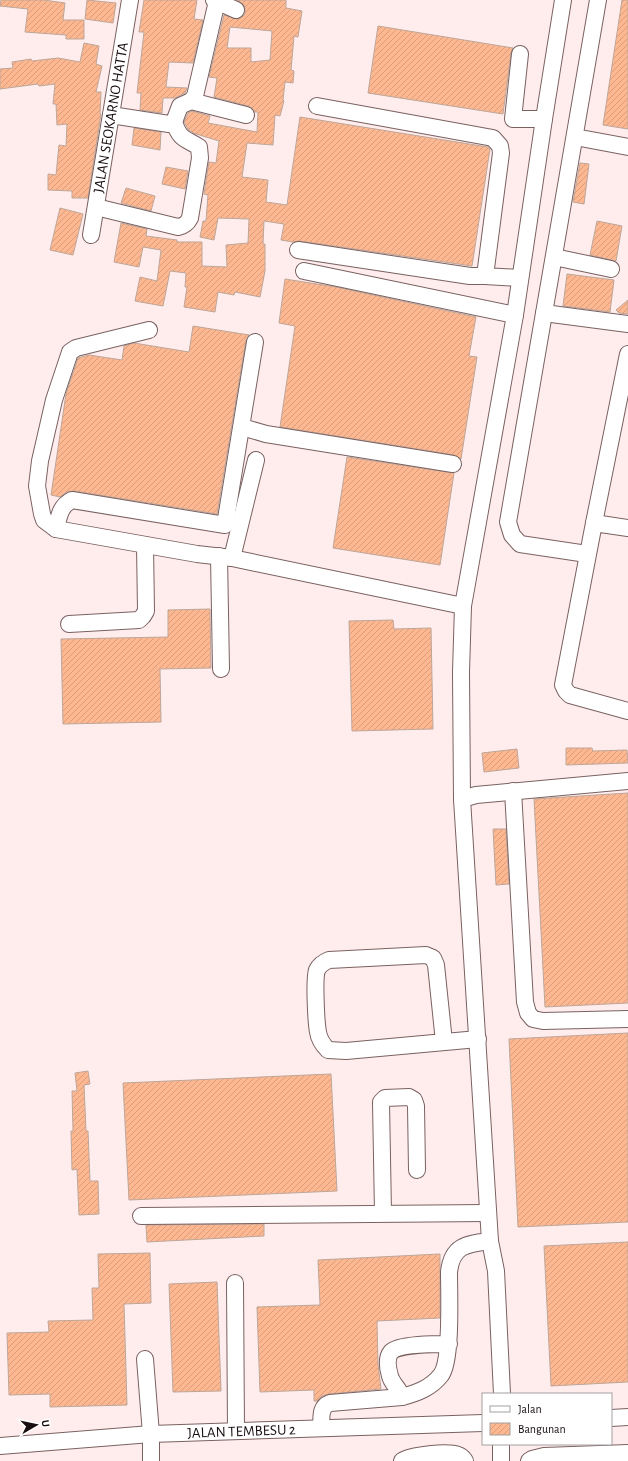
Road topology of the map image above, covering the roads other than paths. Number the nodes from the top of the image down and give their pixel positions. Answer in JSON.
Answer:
{"nodes":[{"id":1,"x":130,"y":0,"type":"edge"},
{"id":2,"x":216,"y":0,"type":"edge"},
{"id":3,"x":563,"y":0,"type":"edge"},
{"id":4,"x":598,"y":0,"type":"edge"},
{"id":5,"x":236,"y":10,"type":"dead end"},
{"id":6,"x":520,"y":54,"type":"dead end"},
{"id":7,"x":191,"y":101,"type":"junction"},
{"id":8,"x":317,"y":106,"type":"dead end"},
{"id":9,"x":111,"y":115,"type":"junction"},
{"id":10,"x":246,"y":115,"type":"dead end"},
{"id":11,"x":544,"y":119,"type":"junction"},
{"id":12,"x":174,"y":122,"type":"junction"},
{"id":13,"x":575,"y":137,"type":"junction"},
{"id":14,"x":628,"y":147,"type":"edge"},
{"id":15,"x":96,"y":207,"type":"junction"},
{"id":16,"x":91,"y":235,"type":"dead end"},
{"id":17,"x":298,"y":250,"type":"dead end"},
{"id":18,"x":554,"y":257,"type":"junction"},
{"id":19,"x":611,"y":269,"type":"dead end"},
{"id":20,"x":304,"y":271,"type":"dead end"},
{"id":21,"x":485,"y":276,"type":"junction"},
{"id":22,"x":519,"y":278,"type":"junction"},
{"id":23,"x":544,"y":313,"type":"junction"},
{"id":24,"x":515,"y":314,"type":"junction"},
{"id":25,"x":628,"y":324,"type":"edge"},
{"id":26,"x":149,"y":330,"type":"dead end"},
{"id":27,"x":255,"y":342,"type":"dead end"},
{"id":28,"x":628,"y":354,"type":"edge"},
{"id":29,"x":242,"y":427,"type":"junction"},
{"id":30,"x":256,"y":460,"type":"dead end"},
{"id":31,"x":452,"y":464,"type":"dead end"},
{"id":32,"x":594,"y":523,"type":"junction"},
{"id":33,"x":628,"y":528,"type":"edge"},
{"id":34,"x":56,"y":529,"type":"junction"},
{"id":35,"x":145,"y":545,"type":"junction"},
{"id":36,"x":587,"y":554,"type":"junction"},
{"id":37,"x":225,"y":557,"type":"junction"},
{"id":38,"x":463,"y":606,"type":"junction"},
{"id":39,"x":69,"y":624,"type":"dead end"},
{"id":40,"x":221,"y":669,"type":"dead end"},
{"id":41,"x":628,"y":711,"type":"edge"},
{"id":42,"x":628,"y":781,"type":"edge"},
{"id":43,"x":513,"y":791,"type":"junction"},
{"id":44,"x":462,"y":799,"type":"junction"},
{"id":45,"x":628,"y":1018,"type":"edge"},
{"id":46,"x":478,"y":1039,"type":"junction"},
{"id":47,"x":444,"y":1042,"type":"junction"},
{"id":48,"x":417,"y":1170,"type":"dead end"},
{"id":49,"x":383,"y":1213,"type":"junction"},
{"id":50,"x":488,"y":1213,"type":"junction"},
{"id":51,"x":140,"y":1216,"type":"dead end"},
{"id":52,"x":490,"y":1242,"type":"junction"},
{"id":53,"x":235,"y":1283,"type":"dead end"},
{"id":54,"x":449,"y":1344,"type":"junction"},
{"id":55,"x":145,"y":1359,"type":"dead end"},
{"id":56,"x":502,"y":1393,"type":"edge"},
{"id":57,"x":402,"y":1397,"type":"junction"},
{"id":58,"x":628,"y":1417,"type":"edge"},
{"id":59,"x":612,"y":1418,"type":"edge"},
{"id":60,"x":482,"y":1423,"type":"edge"},
{"id":61,"x":321,"y":1428,"type":"junction"},
{"id":62,"x":236,"y":1430,"type":"junction"},
{"id":63,"x":151,"y":1434,"type":"junction"},
{"id":64,"x":501,"y":1445,"type":"edge"},
{"id":65,"x":0,"y":1446,"type":"edge"},
{"id":66,"x":628,"y":1453,"type":"edge"},
{"id":67,"x":150,"y":1461,"type":"edge"},
{"id":68,"x":402,"y":1461,"type":"edge"},
{"id":69,"x":465,"y":1461,"type":"edge"},
{"id":70,"x":501,"y":1461,"type":"edge"},
{"id":71,"x":529,"y":1461,"type":"edge"}],
"edges":[{"from":1,"to":9,"type":"street","name":"JALAN SEOKARNO HATTA"},
{"from":2,"to":5,"type":"street"},
{"from":2,"to":7,"type":"street"},
{"from":3,"to":11,"type":"street"},
{"from":4,"to":13,"type":"street"},
{"from":6,"to":11,"type":"street"},
{"from":7,"to":10,"type":"street"},
{"from":7,"to":12,"type":"street"},
{"from":8,"to":21,"type":"street"},
{"from":9,"to":12,"type":"street"},
{"from":9,"to":15,"type":"street","name":"JALAN SEOKARNO HATTA"},
{"from":11,"to":22,"type":"street"},
{"from":12,"to":15,"type":"street"},
{"from":13,"to":14,"type":"street"},
{"from":13,"to":18,"type":"street"},
{"from":15,"to":16,"type":"street","name":"JALAN SEOKARNO HATTA"},
{"from":17,"to":21,"type":"street"},
{"from":18,"to":19,"type":"street"},
{"from":18,"to":23,"type":"street"},
{"from":20,"to":24,"type":"street"},
{"from":21,"to":22,"type":"street"},
{"from":22,"to":24,"type":"street"},
{"from":23,"to":25,"type":"street"},
{"from":23,"to":36,"type":"street"},
{"from":24,"to":38,"type":"street"},
{"from":26,"to":34,"type":"street"},
{"from":27,"to":29,"type":"street"},
{"from":28,"to":32,"type":"street"},
{"from":29,"to":31,"type":"street"},
{"from":29,"to":34,"type":"street"},
{"from":30,"to":37,"type":"street"},
{"from":32,"to":33,"type":"street"},
{"from":32,"to":36,"type":"street"},
{"from":34,"to":35,"type":"street"},
{"from":35,"to":37,"type":"street"},
{"from":35,"to":39,"type":"street"},
{"from":36,"to":41,"type":"street"},
{"from":37,"to":38,"type":"street"},
{"from":37,"to":40,"type":"street"},
{"from":38,"to":44,"type":"street"},
{"from":42,"to":43,"type":"street"},
{"from":43,"to":44,"type":"street"},
{"from":43,"to":45,"type":"street"},
{"from":44,"to":46,"type":"street"},
{"from":46,"to":47,"type":"street"},
{"from":46,"to":50,"type":"street"},
{"from":47,"to":47,"type":"street"},
{"from":48,"to":49,"type":"street"},
{"from":49,"to":50,"type":"street"},
{"from":49,"to":51,"type":"street"},
{"from":50,"to":52,"type":"street"},
{"from":52,"to":54,"type":"street"},
{"from":52,"to":56,"type":"street"},
{"from":53,"to":62,"type":"street"},
{"from":54,"to":57,"type":"street"},
{"from":54,"to":57,"type":"street"},
{"from":55,"to":63,"type":"street"},
{"from":57,"to":61,"type":"street"},
{"from":58,"to":59,"type":"street"},
{"from":60,"to":61,"type":"street","name":"JALAN TEMBESU 2"},
{"from":61,"to":62,"type":"street","name":"JALAN TEMBESU 2"},
{"from":62,"to":63,"type":"street","name":"JALAN TEMBESU 2"},
{"from":63,"to":65,"type":"street","name":"JALAN TEMBESU 2"},
{"from":63,"to":67,"type":"street"},
{"from":64,"to":70,"type":"street"},
{"from":66,"to":71,"type":"street"},
{"from":68,"to":69,"type":"street"}]}
